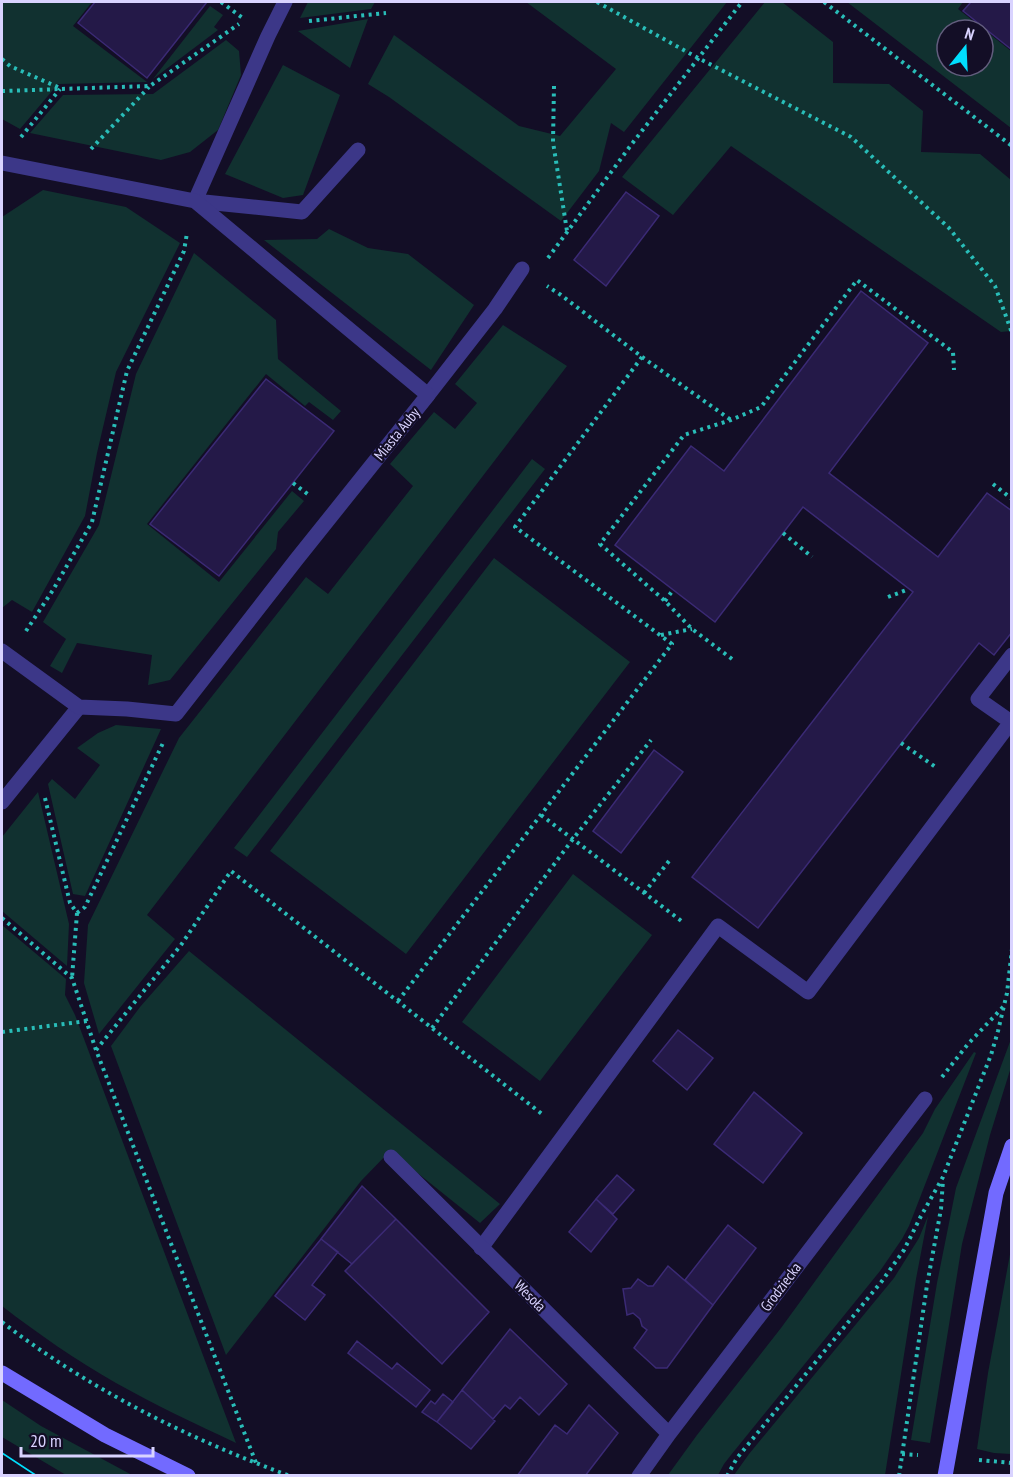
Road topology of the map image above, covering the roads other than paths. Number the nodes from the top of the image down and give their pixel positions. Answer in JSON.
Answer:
{"nodes":[{"id":1,"x":285,"y":2,"type":"edge"},
{"id":2,"x":358,"y":150,"type":"dead end"},
{"id":3,"x":3,"y":164,"type":"edge"},
{"id":4,"x":195,"y":201,"type":"junction"},
{"id":5,"x":522,"y":269,"type":"dead end"},
{"id":6,"x":428,"y":395,"type":"junction"},
{"id":7,"x":5,"y":654,"type":"edge"},
{"id":8,"x":1011,"y":655,"type":"edge"},
{"id":9,"x":79,"y":707,"type":"junction"},
{"id":10,"x":2,"y":802,"type":"edge"},
{"id":11,"x":924,"y":1099,"type":"road end"},
{"id":12,"x":1011,"y":1146,"type":"edge"},
{"id":13,"x":391,"y":1157,"type":"dead end"},
{"id":14,"x":481,"y":1248,"type":"junction"},
{"id":15,"x":2,"y":1373,"type":"edge"},
{"id":16,"x":669,"y":1434,"type":"junction"},
{"id":17,"x":188,"y":1476,"type":"edge"},
{"id":18,"x":639,"y":1476,"type":"edge"},
{"id":19,"x":945,"y":1476,"type":"edge"}],
"edges":[{"from":1,"to":4,"type":"street"},
{"from":2,"to":4,"type":"street"},
{"from":3,"to":4,"type":"street","name":"Miasta Auby"},
{"from":4,"to":6,"type":"street","name":"Miasta Auby"},
{"from":5,"to":6,"type":"street"},
{"from":6,"to":9,"type":"street","name":"Miasta Auby"},
{"from":7,"to":9,"type":"street"},
{"from":8,"to":14,"type":"street"},
{"from":9,"to":10,"type":"street"},
{"from":11,"to":16,"type":"street","name":"Grodziecka"},
{"from":12,"to":19,"type":"street"},
{"from":13,"to":14,"type":"street","name":"Wesoła"},
{"from":14,"to":16,"type":"street","name":"Wesoła"},
{"from":15,"to":17,"type":"street"},
{"from":16,"to":18,"type":"street","name":"Grodziecka"}]}
